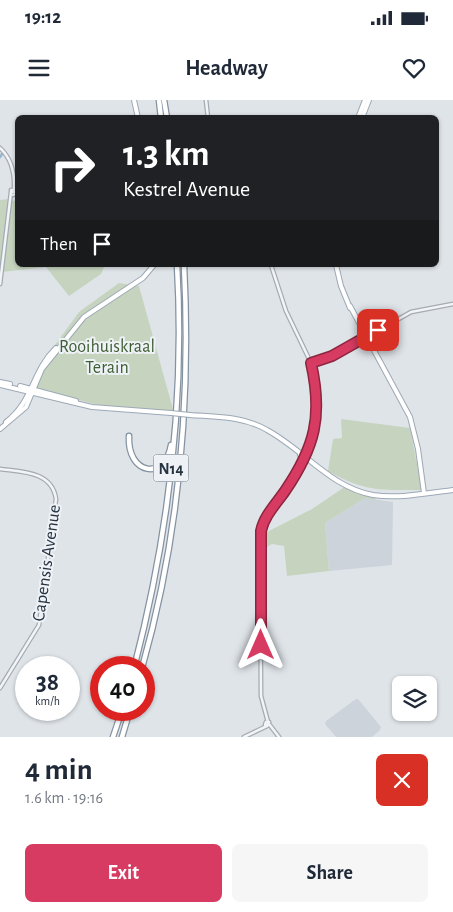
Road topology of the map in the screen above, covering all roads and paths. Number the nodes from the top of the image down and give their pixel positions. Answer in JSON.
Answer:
{"nodes":[{"id":1,"x":134,"y":100,"type":"edge"},
{"id":2,"x":158,"y":100,"type":"edge"},
{"id":3,"x":164,"y":100,"type":"edge"},
{"id":4,"x":206,"y":100,"type":"edge"},
{"id":5,"x":365,"y":100,"type":"edge"},
{"id":6,"x":369,"y":100,"type":"edge"},
{"id":7,"x":137,"y":115,"type":"edge"},
{"id":8,"x":160,"y":115,"type":"edge"},
{"id":9,"x":167,"y":115,"type":"edge"},
{"id":10,"x":208,"y":115,"type":"edge"},
{"id":11,"x":359,"y":115,"type":"edge"},
{"id":12,"x":363,"y":115,"type":"edge"},
{"id":13,"x":0,"y":148,"type":"edge"},
{"id":14,"x":14,"y":174,"type":"junction"},
{"id":15,"x":14,"y":192,"type":"edge"},
{"id":16,"x":152,"y":267,"type":"edge"},
{"id":17,"x":177,"y":267,"type":"edge"},
{"id":18,"x":184,"y":267,"type":"edge"},
{"id":19,"x":272,"y":267,"type":"edge"},
{"id":20,"x":336,"y":267,"type":"edge"},
{"id":21,"x":0,"y":284,"type":"edge"},
{"id":22,"x":453,"y":304,"type":"edge"},
{"id":23,"x":366,"y":337,"type":"junction"},
{"id":24,"x":311,"y":363,"type":"junction"},
{"id":25,"x":178,"y":374,"type":"junction"},
{"id":26,"x":0,"y":383,"type":"edge"},
{"id":27,"x":32,"y":390,"type":"junction"},
{"id":28,"x":42,"y":395,"type":"junction"},
{"id":29,"x":30,"y":401,"type":"junction"},
{"id":30,"x":115,"y":409,"type":"junction"},
{"id":31,"x":0,"y":428,"type":"edge"},
{"id":32,"x":130,"y":436,"type":"dead end"},
{"id":33,"x":296,"y":451,"type":"junction"},
{"id":34,"x":305,"y":457,"type":"junction"},
{"id":35,"x":299,"y":467,"type":"junction"},
{"id":36,"x":0,"y":469,"type":"edge"},
{"id":37,"x":451,"y":490,"type":"edge"},
{"id":38,"x":423,"y":493,"type":"junction"},
{"id":39,"x":137,"y":656,"type":"edge"},
{"id":40,"x":145,"y":656,"type":"edge"},
{"id":41,"x":0,"y":688,"type":"edge"},
{"id":42,"x":118,"y":721,"type":"edge"},
{"id":43,"x":127,"y":721,"type":"edge"},
{"id":44,"x":267,"y":725,"type":"junction"},
{"id":45,"x":113,"y":737,"type":"edge"},
{"id":46,"x":122,"y":737,"type":"edge"},
{"id":47,"x":244,"y":737,"type":"edge"},
{"id":48,"x":279,"y":737,"type":"edge"}],
"edges":[{"from":1,"to":7,"type":"main road"},
{"from":2,"to":8,"type":"highway"},
{"from":3,"to":9,"type":"highway"},
{"from":4,"to":10,"type":"street"},
{"from":5,"to":11,"type":"main road"},
{"from":6,"to":12,"type":"main road"},
{"from":13,"to":14,"type":"street"},
{"from":14,"to":15,"type":"street"},
{"from":14,"to":15,"type":"street"},
{"from":15,"to":21,"type":"street"},
{"from":16,"to":27,"type":"main road"},
{"from":17,"to":25,"type":"highway","number":"N14"},
{"from":18,"to":40,"type":"highway","number":"N14"},
{"from":19,"to":24,"type":"street"},
{"from":20,"to":23,"type":"main road"},
{"from":22,"to":23,"type":"street"},
{"from":23,"to":24,"type":"street"},
{"from":23,"to":38,"type":"main road"},
{"from":24,"to":34,"type":"street"},
{"from":25,"to":32,"type":"highway"},
{"from":25,"to":39,"type":"highway","number":"N14"},
{"from":26,"to":27,"type":"main road"},
{"from":27,"to":28,"type":"main road"},
{"from":27,"to":29,"type":"main road"},
{"from":27,"to":30,"type":"main road"},
{"from":27,"to":31,"type":"main road"},
{"from":28,"to":29,"type":"main road"},
{"from":28,"to":30,"type":"main road"},
{"from":29,"to":31,"type":"main road"},
{"from":30,"to":33,"type":"main road","bridge":true},
{"from":33,"to":34,"type":"main road"},
{"from":33,"to":35,"type":"main road"},
{"from":34,"to":35,"type":"street"},
{"from":34,"to":38,"type":"main road"},
{"from":35,"to":44,"type":"street"},
{"from":36,"to":41,"type":"street","name":"Capensis Avenue"},
{"from":37,"to":38,"type":"main road"},
{"from":42,"to":45,"type":"highway"},
{"from":43,"to":46,"type":"highway"},
{"from":44,"to":47,"type":"street"},
{"from":44,"to":48,"type":"street"}]}
